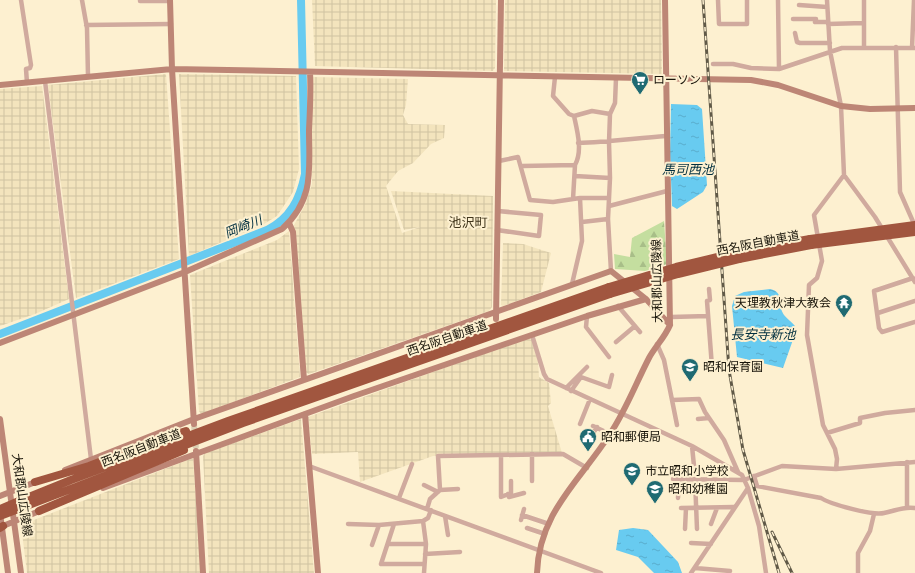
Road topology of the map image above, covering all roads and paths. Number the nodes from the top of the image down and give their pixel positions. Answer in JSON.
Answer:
{"nodes":[{"id":1,"x":21,"y":0,"type":"edge"},
{"id":2,"x":82,"y":0,"type":"edge"},
{"id":3,"x":170,"y":0,"type":"edge"},
{"id":4,"x":501,"y":0,"type":"edge"},
{"id":5,"x":665,"y":0,"type":"edge"},
{"id":6,"x":718,"y":0,"type":"edge"},
{"id":7,"x":747,"y":0,"type":"edge"},
{"id":8,"x":778,"y":0,"type":"edge"},
{"id":9,"x":827,"y":0,"type":"edge"},
{"id":10,"x":864,"y":0,"type":"edge"},
{"id":11,"x":914,"y":0,"type":"edge"},
{"id":12,"x":140,"y":1,"type":"edge"},
{"id":13,"x":799,"y":5,"type":"dead end"},
{"id":14,"x":827,"y":7,"type":"junction"},
{"id":15,"x":793,"y":18,"type":"dead end"},
{"id":16,"x":828,"y":23,"type":"junction"},
{"id":17,"x":863,"y":23,"type":"junction"},
{"id":18,"x":171,"y":24,"type":"junction"},
{"id":19,"x":86,"y":25,"type":"junction"},
{"id":20,"x":794,"y":32,"type":"dead end"},
{"id":21,"x":830,"y":43,"type":"junction"},
{"id":22,"x":896,"y":47,"type":"junction"},
{"id":23,"x":864,"y":48,"type":"junction"},
{"id":24,"x":914,"y":48,"type":"edge"},
{"id":25,"x":830,"y":51,"type":"junction"},
{"id":26,"x":713,"y":64,"type":"dead end"},
{"id":27,"x":172,"y":69,"type":"junction"},
{"id":28,"x":779,"y":69,"type":"junction"},
{"id":29,"x":309,"y":72,"type":"junction"},
{"id":30,"x":500,"y":76,"type":"junction"},
{"id":31,"x":88,"y":77,"type":"junction"},
{"id":32,"x":555,"y":77,"type":"junction"},
{"id":33,"x":616,"y":78,"type":"junction"},
{"id":34,"x":667,"y":79,"type":"junction"},
{"id":35,"x":45,"y":81,"type":"junction"},
{"id":36,"x":27,"y":83,"type":"junction"},
{"id":37,"x":0,"y":85,"type":"edge"},
{"id":38,"x":841,"y":106,"type":"junction"},
{"id":39,"x":915,"y":108,"type":"edge"},
{"id":40,"x":898,"y":109,"type":"junction"},
{"id":41,"x":610,"y":114,"type":"junction"},
{"id":42,"x":574,"y":116,"type":"junction"},
{"id":43,"x":666,"y":136,"type":"junction"},
{"id":44,"x":608,"y":142,"type":"junction"},
{"id":45,"x":578,"y":143,"type":"junction"},
{"id":46,"x":499,"y":161,"type":"junction"},
{"id":47,"x":575,"y":165,"type":"junction"},
{"id":48,"x":522,"y":166,"type":"junction"},
{"id":49,"x":844,"y":175,"type":"junction"},
{"id":50,"x":575,"y":176,"type":"junction"},
{"id":51,"x":610,"y":178,"type":"junction"},
{"id":52,"x":667,"y":191,"type":"junction"},
{"id":53,"x":580,"y":198,"type":"junction"},
{"id":54,"x":609,"y":198,"type":"junction"},
{"id":55,"x":573,"y":199,"type":"junction"},
{"id":56,"x":609,"y":206,"type":"junction"},
{"id":57,"x":498,"y":211,"type":"junction"},
{"id":58,"x":608,"y":219,"type":"junction"},
{"id":59,"x":582,"y":222,"type":"junction"},
{"id":60,"x":289,"y":223,"type":"junction"},
{"id":61,"x":915,"y":225,"type":"edge"},
{"id":62,"x":497,"y":230,"type":"junction"},
{"id":63,"x":915,"y":232,"type":"edge"},
{"id":64,"x":810,"y":242,"type":"junction"},
{"id":65,"x":185,"y":271,"type":"junction"},
{"id":66,"x":611,"y":271,"type":"junction"},
{"id":67,"x":914,"y":280,"type":"edge"},
{"id":68,"x":572,"y":284,"type":"junction"},
{"id":69,"x":709,"y":289,"type":"dead end"},
{"id":70,"x":610,"y":291,"type":"junction"},
{"id":71,"x":646,"y":299,"type":"junction"},
{"id":72,"x":915,"y":301,"type":"edge"},
{"id":73,"x":618,"y":306,"type":"junction"},
{"id":74,"x":73,"y":313,"type":"junction"},
{"id":75,"x":878,"y":313,"type":"junction"},
{"id":76,"x":496,"y":316,"type":"junction"},
{"id":77,"x":587,"y":316,"type":"junction"},
{"id":78,"x":708,"y":316,"type":"junction"},
{"id":79,"x":671,"y":317,"type":"junction"},
{"id":80,"x":915,"y":322,"type":"edge"},
{"id":81,"x":670,"y":325,"type":"junction"},
{"id":82,"x":635,"y":326,"type":"junction"},
{"id":83,"x":640,"y":332,"type":"dead end"},
{"id":84,"x":532,"y":335,"type":"junction"},
{"id":85,"x":616,"y":342,"type":"dead end"},
{"id":86,"x":0,"y":343,"type":"edge"},
{"id":87,"x":657,"y":344,"type":"junction"},
{"id":88,"x":609,"y":357,"type":"dead end"},
{"id":89,"x":587,"y":367,"type":"dead end"},
{"id":90,"x":712,"y":368,"type":"dead end"},
{"id":91,"x":612,"y":375,"type":"dead end"},
{"id":92,"x":304,"y":380,"type":"junction"},
{"id":93,"x":569,"y":390,"type":"junction"},
{"id":94,"x":296,"y":397,"type":"junction"},
{"id":95,"x":590,"y":399,"type":"junction"},
{"id":96,"x":672,"y":400,"type":"junction"},
{"id":97,"x":915,"y":410,"type":"edge"},
{"id":98,"x":305,"y":414,"type":"junction"},
{"id":99,"x":621,"y":414,"type":"junction"},
{"id":100,"x":709,"y":418,"type":"junction"},
{"id":101,"x":0,"y":419,"type":"edge"},
{"id":102,"x":698,"y":419,"type":"dead end"},
{"id":103,"x":194,"y":422,"type":"junction"},
{"id":104,"x":243,"y":423,"type":"junction"},
{"id":105,"x":580,"y":424,"type":"dead end"},
{"id":106,"x":677,"y":425,"type":"dead end"},
{"id":107,"x":827,"y":433,"type":"junction"},
{"id":108,"x":610,"y":434,"type":"junction"},
{"id":109,"x":590,"y":438,"type":"dead end"},
{"id":110,"x":692,"y":446,"type":"junction"},
{"id":111,"x":196,"y":451,"type":"junction"},
{"id":112,"x":532,"y":454,"type":"junction"},
{"id":113,"x":500,"y":455,"type":"junction"},
{"id":114,"x":91,"y":459,"type":"junction"},
{"id":115,"x":907,"y":462,"type":"junction"},
{"id":116,"x":915,"y":462,"type":"edge"},
{"id":117,"x":412,"y":464,"type":"dead end"},
{"id":118,"x":309,"y":466,"type":"junction"},
{"id":119,"x":694,"y":466,"type":"dead end"},
{"id":120,"x":587,"y":468,"type":"junction"},
{"id":121,"x":836,"y":469,"type":"junction"},
{"id":122,"x":738,"y":472,"type":"junction"},
{"id":123,"x":754,"y":476,"type":"junction"},
{"id":124,"x":673,"y":479,"type":"dead end"},
{"id":125,"x":679,"y":479,"type":"junction"},
{"id":126,"x":695,"y":479,"type":"junction"},
{"id":127,"x":744,"y":480,"type":"junction"},
{"id":128,"x":511,"y":481,"type":"dead end"},
{"id":129,"x":35,"y":482,"type":"junction"},
{"id":130,"x":532,"y":482,"type":"dead end"},
{"id":131,"x":424,"y":485,"type":"dead end"},
{"id":132,"x":748,"y":488,"type":"junction"},
{"id":133,"x":439,"y":490,"type":"junction"},
{"id":134,"x":458,"y":490,"type":"dead end"},
{"id":135,"x":10,"y":492,"type":"junction"},
{"id":136,"x":524,"y":493,"type":"dead end"},
{"id":137,"x":508,"y":494,"type":"junction"},
{"id":138,"x":0,"y":496,"type":"edge"},
{"id":139,"x":399,"y":498,"type":"junction"},
{"id":140,"x":678,"y":498,"type":"dead end"},
{"id":141,"x":20,"y":504,"type":"junction"},
{"id":142,"x":734,"y":507,"type":"junction"},
{"id":143,"x":907,"y":507,"type":"junction"},
{"id":144,"x":698,"y":508,"type":"junction"},
{"id":145,"x":716,"y":508,"type":"junction"},
{"id":146,"x":915,"y":508,"type":"edge"},
{"id":147,"x":524,"y":509,"type":"dead end"},
{"id":148,"x":0,"y":510,"type":"edge"},
{"id":149,"x":429,"y":510,"type":"junction"},
{"id":150,"x":39,"y":511,"type":"junction"},
{"id":151,"x":874,"y":514,"type":"junction"},
{"id":152,"x":0,"y":516,"type":"edge"},
{"id":153,"x":445,"y":516,"type":"junction"},
{"id":154,"x":15,"y":521,"type":"junction"},
{"id":155,"x":423,"y":522,"type":"junction"},
{"id":156,"x":348,"y":524,"type":"dead end"},
{"id":157,"x":394,"y":524,"type":"junction"},
{"id":158,"x":549,"y":524,"type":"junction"},
{"id":159,"x":711,"y":524,"type":"dead end"},
{"id":160,"x":379,"y":525,"type":"junction"},
{"id":161,"x":1,"y":527,"type":"edge"},
{"id":162,"x":527,"y":528,"type":"dead end"},
{"id":163,"x":685,"y":529,"type":"dead end"},
{"id":164,"x":697,"y":529,"type":"dead end"},
{"id":165,"x":545,"y":534,"type":"junction"},
{"id":166,"x":448,"y":535,"type":"dead end"},
{"id":167,"x":691,"y":543,"type":"dead end"},
{"id":168,"x":388,"y":544,"type":"junction"},
{"id":169,"x":426,"y":544,"type":"junction"},
{"id":170,"x":711,"y":544,"type":"junction"},
{"id":171,"x":372,"y":545,"type":"dead end"},
{"id":172,"x":539,"y":550,"type":"junction"},
{"id":173,"x":460,"y":552,"type":"dead end"},
{"id":174,"x":425,"y":554,"type":"junction"},
{"id":175,"x":424,"y":564,"type":"junction"},
{"id":176,"x":695,"y":568,"type":"junction"},
{"id":177,"x":730,"y":571,"type":"dead end"},
{"id":178,"x":8,"y":573,"type":"edge"},
{"id":179,"x":21,"y":573,"type":"edge"},
{"id":180,"x":203,"y":573,"type":"edge"},
{"id":181,"x":318,"y":573,"type":"edge"},
{"id":182,"x":424,"y":573,"type":"edge"},
{"id":183,"x":537,"y":573,"type":"edge"},
{"id":184,"x":601,"y":573,"type":"edge"},
{"id":185,"x":691,"y":573,"type":"edge"},
{"id":186,"x":766,"y":573,"type":"edge"},
{"id":187,"x":858,"y":573,"type":"edge"}],
"edges":[{"from":1,"to":36,"type":"street"},
{"from":2,"to":19,"type":"street"},
{"from":3,"to":12,"type":"street"},
{"from":3,"to":18,"type":"street"},
{"from":4,"to":30,"type":"street"},
{"from":5,"to":34,"type":"street","name":"大和郡山広陵線"},
{"from":6,"to":7,"type":"street"},
{"from":8,"to":28,"type":"street"},
{"from":9,"to":14,"type":"street"},
{"from":10,"to":17,"type":"street"},
{"from":11,"to":24,"type":"street"},
{"from":13,"to":14,"type":"street"},
{"from":14,"to":16,"type":"street"},
{"from":15,"to":16,"type":"street"},
{"from":16,"to":17,"type":"street"},
{"from":16,"to":21,"type":"street"},
{"from":17,"to":23,"type":"street"},
{"from":18,"to":19,"type":"street"},
{"from":18,"to":27,"type":"street"},
{"from":19,"to":31,"type":"street"},
{"from":20,"to":21,"type":"street"},
{"from":21,"to":25,"type":"street"},
{"from":22,"to":23,"type":"street"},
{"from":22,"to":24,"type":"street"},
{"from":22,"to":40,"type":"street"},
{"from":23,"to":25,"type":"street"},
{"from":25,"to":28,"type":"street"},
{"from":25,"to":38,"type":"street"},
{"from":26,"to":28,"type":"street"},
{"from":27,"to":29,"type":"street"},
{"from":27,"to":31,"type":"street"},
{"from":27,"to":65,"type":"street"},
{"from":29,"to":30,"type":"street"},
{"from":29,"to":60,"type":"street"},
{"from":30,"to":32,"type":"street"},
{"from":30,"to":46,"type":"street"},
{"from":31,"to":35,"type":"street"},
{"from":32,"to":33,"type":"street"},
{"from":32,"to":42,"type":"street"},
{"from":33,"to":34,"type":"street"},
{"from":33,"to":41,"type":"street"},
{"from":34,"to":38,"type":"street"},
{"from":34,"to":43,"type":"street","name":"大和郡山広陵線"},
{"from":35,"to":36,"type":"street"},
{"from":35,"to":74,"type":"street"},
{"from":36,"to":37,"type":"street"},
{"from":38,"to":40,"type":"street"},
{"from":38,"to":49,"type":"street"},
{"from":39,"to":40,"type":"street"},
{"from":40,"to":61,"type":"street"},
{"from":41,"to":42,"type":"street"},
{"from":41,"to":44,"type":"street"},
{"from":42,"to":45,"type":"street"},
{"from":43,"to":44,"type":"street"},
{"from":43,"to":52,"type":"street","name":"大和郡山広陵線"},
{"from":44,"to":45,"type":"street"},
{"from":44,"to":51,"type":"street"},
{"from":45,"to":47,"type":"street"},
{"from":46,"to":48,"type":"street"},
{"from":46,"to":57,"type":"street"},
{"from":47,"to":48,"type":"street"},
{"from":47,"to":50,"type":"street"},
{"from":48,"to":55,"type":"street"},
{"from":49,"to":67,"type":"street"},
{"from":49,"to":107,"type":"street"},
{"from":50,"to":51,"type":"street"},
{"from":50,"to":55,"type":"street"},
{"from":51,"to":54,"type":"street"},
{"from":52,"to":56,"type":"street"},
{"from":52,"to":79,"type":"street","name":"大和郡山広陵線"},
{"from":53,"to":54,"type":"street"},
{"from":53,"to":55,"type":"street"},
{"from":53,"to":59,"type":"street"},
{"from":54,"to":56,"type":"street"},
{"from":56,"to":58,"type":"street"},
{"from":57,"to":62,"type":"street"},
{"from":57,"to":62,"type":"street"},
{"from":58,"to":59,"type":"street"},
{"from":58,"to":66,"type":"street"},
{"from":59,"to":68,"type":"street"},
{"from":60,"to":65,"type":"street"},
{"from":60,"to":92,"type":"street"},
{"from":61,"to":64,"type":"highway","name":"西名阪自動車道","bridge":true},
{"from":62,"to":76,"type":"street"},
{"from":63,"to":64,"type":"highway","name":"西名阪自動車道","bridge":true},
{"from":64,"to":70,"type":"highway","name":"西名阪自動車道","bridge":true},
{"from":65,"to":74,"type":"street"},
{"from":65,"to":103,"type":"street"},
{"from":66,"to":68,"type":"street"},
{"from":66,"to":71,"type":"street"},
{"from":67,"to":75,"type":"street"},
{"from":68,"to":76,"type":"street"},
{"from":69,"to":78,"type":"street"},
{"from":70,"to":94,"type":"highway","name":"西名阪自動車道"},
{"from":70,"to":104,"type":"highway","name":"西名阪自動車道"},
{"from":71,"to":73,"type":"street"},
{"from":71,"to":81,"type":"street"},
{"from":72,"to":75,"type":"street"},
{"from":73,"to":77,"type":"street"},
{"from":73,"to":82,"type":"street"},
{"from":74,"to":86,"type":"street"},
{"from":74,"to":114,"type":"street"},
{"from":75,"to":80,"type":"street"},
{"from":76,"to":92,"type":"street"},
{"from":77,"to":84,"type":"street"},
{"from":77,"to":88,"type":"street"},
{"from":78,"to":79,"type":"street"},
{"from":78,"to":90,"type":"street"},
{"from":79,"to":81,"type":"street","name":"大和郡山広陵線"},
{"from":81,"to":87,"type":"street","name":"大和郡山広陵線"},
{"from":82,"to":83,"type":"street"},
{"from":82,"to":85,"type":"street"},
{"from":84,"to":93,"type":"street"},
{"from":84,"to":98,"type":"street"},
{"from":87,"to":96,"type":"street"},
{"from":87,"to":99,"type":"street","name":"大和郡山広陵線"},
{"from":89,"to":93,"type":"street"},
{"from":91,"to":93,"type":"street"},
{"from":92,"to":103,"type":"street"},
{"from":93,"to":95,"type":"street"},
{"from":94,"to":129,"type":"highway"},
{"from":94,"to":141,"type":"highway","name":"西名阪自動車道"},
{"from":95,"to":99,"type":"street"},
{"from":95,"to":105,"type":"street"},
{"from":96,"to":100,"type":"street"},
{"from":96,"to":106,"type":"street"},
{"from":97,"to":107,"type":"street"},
{"from":98,"to":111,"type":"street"},
{"from":98,"to":118,"type":"street"},
{"from":99,"to":108,"type":"street","name":"大和郡山広陵線"},
{"from":99,"to":110,"type":"street"},
{"from":100,"to":102,"type":"street"},
{"from":100,"to":122,"type":"street"},
{"from":101,"to":135,"type":"street","name":"大和郡山広陵線"},
{"from":103,"to":114,"type":"street"},
{"from":104,"to":141,"type":"highway","name":"西名阪自動車道"},
{"from":104,"to":150,"type":"highway"},
{"from":107,"to":121,"type":"street"},
{"from":108,"to":109,"type":"street"},
{"from":108,"to":120,"type":"street","name":"大和郡山広陵線"},
{"from":110,"to":119,"type":"street"},
{"from":110,"to":122,"type":"street"},
{"from":111,"to":150,"type":"street"},
{"from":111,"to":180,"type":"street"},
{"from":112,"to":113,"type":"street"},
{"from":112,"to":120,"type":"street"},
{"from":112,"to":130,"type":"street"},
{"from":113,"to":133,"type":"street"},
{"from":113,"to":137,"type":"street"},
{"from":114,"to":129,"type":"street"},
{"from":115,"to":116,"type":"street"},
{"from":115,"to":121,"type":"street"},
{"from":115,"to":143,"type":"street"},
{"from":117,"to":139,"type":"street"},
{"from":118,"to":139,"type":"street"},
{"from":118,"to":181,"type":"street"},
{"from":120,"to":158,"type":"street","name":"大和郡山広陵線"},
{"from":121,"to":123,"type":"street"},
{"from":122,"to":127,"type":"street"},
{"from":123,"to":127,"type":"street"},
{"from":123,"to":151,"type":"street"},
{"from":124,"to":125,"type":"street"},
{"from":125,"to":126,"type":"street"},
{"from":125,"to":140,"type":"street"},
{"from":126,"to":127,"type":"street"},
{"from":126,"to":144,"type":"street"},
{"from":127,"to":132,"type":"street"},
{"from":128,"to":137,"type":"street"},
{"from":129,"to":135,"type":"street"},
{"from":131,"to":133,"type":"street"},
{"from":132,"to":142,"type":"street"},
{"from":132,"to":186,"type":"street"},
{"from":133,"to":134,"type":"street"},
{"from":133,"to":149,"type":"street"},
{"from":135,"to":138,"type":"street"},
{"from":135,"to":154,"type":"street","name":"大和郡山広陵線"},
{"from":136,"to":137,"type":"street"},
{"from":139,"to":149,"type":"street"},
{"from":141,"to":148,"type":"highway","name":"西名阪自動車道","bridge":true},
{"from":141,"to":152,"type":"highway","name":"西名阪自動車道","bridge":true},
{"from":142,"to":145,"type":"street"},
{"from":142,"to":170,"type":"street"},
{"from":143,"to":146,"type":"street"},
{"from":143,"to":151,"type":"street"},
{"from":144,"to":145,"type":"street"},
{"from":144,"to":163,"type":"street"},
{"from":144,"to":164,"type":"street"},
{"from":145,"to":159,"type":"street"},
{"from":147,"to":158,"type":"street"},
{"from":148,"to":161,"type":"street","name":"大和郡山広陵線"},
{"from":149,"to":153,"type":"street"},
{"from":149,"to":155,"type":"street"},
{"from":150,"to":154,"type":"street"},
{"from":151,"to":187,"type":"street"},
{"from":153,"to":166,"type":"street"},
{"from":153,"to":172,"type":"street"},
{"from":154,"to":161,"type":"street"},
{"from":154,"to":179,"type":"street","name":"大和郡山広陵線"},
{"from":155,"to":157,"type":"street"},
{"from":155,"to":169,"type":"street"},
{"from":156,"to":160,"type":"street"},
{"from":157,"to":160,"type":"street"},
{"from":157,"to":168,"type":"street"},
{"from":158,"to":165,"type":"street","name":"大和郡山広陵線"},
{"from":160,"to":171,"type":"street"},
{"from":161,"to":178,"type":"street","name":"大和郡山広陵線"},
{"from":162,"to":165,"type":"street"},
{"from":165,"to":172,"type":"street","name":"大和郡山広陵線"},
{"from":167,"to":170,"type":"street"},
{"from":168,"to":169,"type":"street"},
{"from":168,"to":175,"type":"street"},
{"from":169,"to":174,"type":"street"},
{"from":170,"to":176,"type":"street"},
{"from":172,"to":183,"type":"street","name":"大和郡山広陵線"},
{"from":172,"to":184,"type":"street"},
{"from":173,"to":174,"type":"street"},
{"from":174,"to":175,"type":"street"},
{"from":175,"to":182,"type":"street"},
{"from":176,"to":177,"type":"street"},
{"from":176,"to":185,"type":"street"}]}
